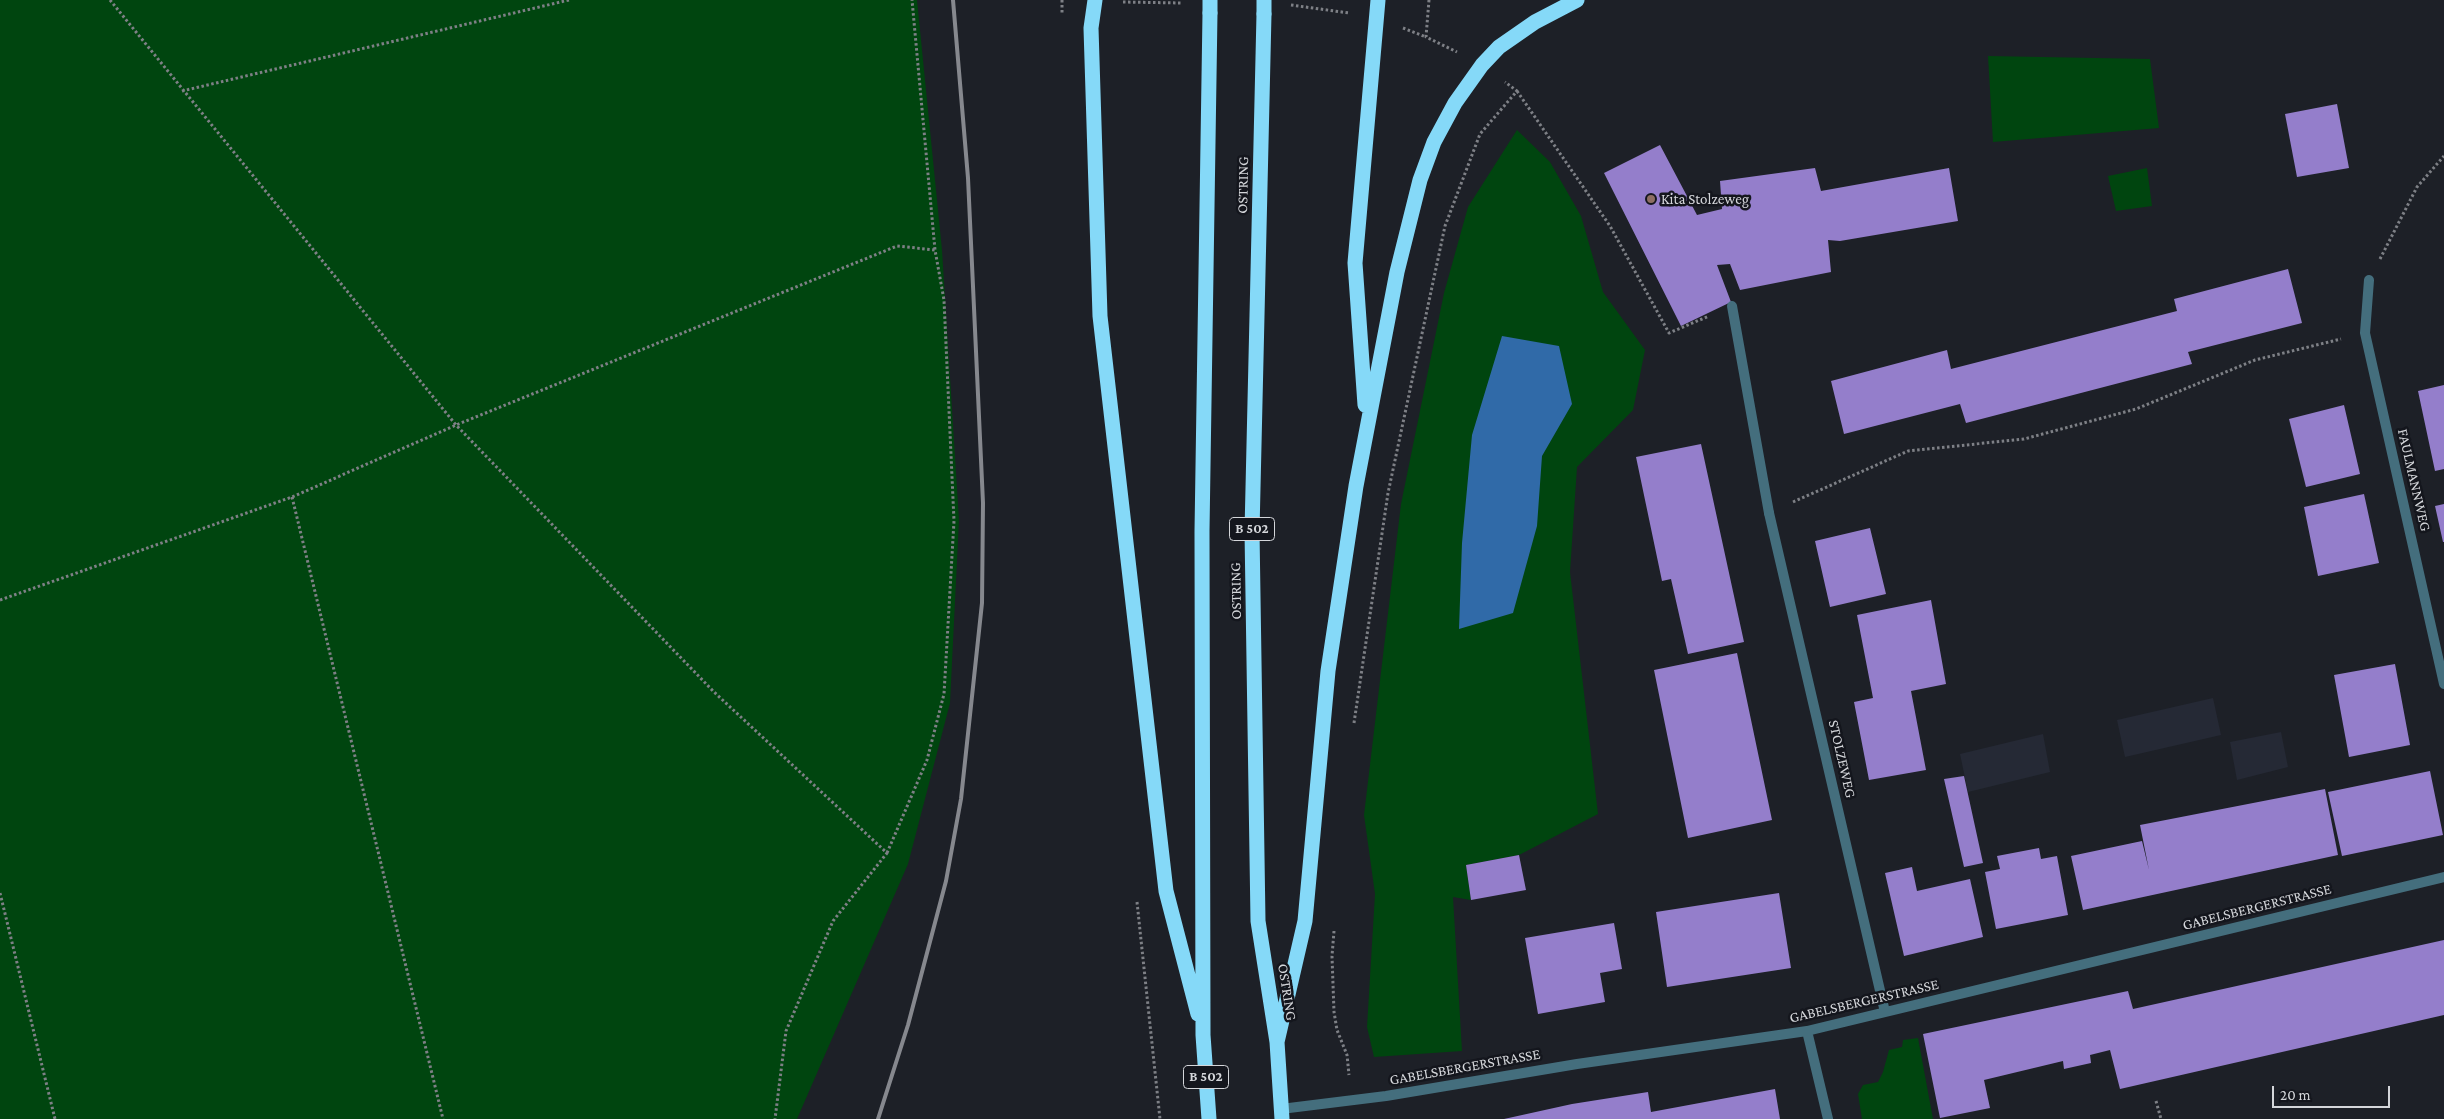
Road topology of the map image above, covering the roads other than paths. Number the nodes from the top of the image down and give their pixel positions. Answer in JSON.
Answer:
{"nodes":[{"id":1,"x":1095,"y":0,"type":"edge"},
{"id":2,"x":1378,"y":0,"type":"edge"},
{"id":3,"x":1577,"y":0,"type":"edge"},
{"id":4,"x":1210,"y":7,"type":"edge"},
{"id":5,"x":1264,"y":7,"type":"edge"},
{"id":6,"x":2370,"y":280,"type":"road end"},
{"id":7,"x":1732,"y":306,"type":"road end"},
{"id":8,"x":1366,"y":427,"type":"junction"},
{"id":9,"x":2444,"y":684,"type":"edge"},
{"id":10,"x":2444,"y":877,"type":"edge"},
{"id":11,"x":1885,"y":1012,"type":"junction"},
{"id":12,"x":1807,"y":1031,"type":"junction"},
{"id":13,"x":1203,"y":1035,"type":"junction"},
{"id":14,"x":1277,"y":1042,"type":"junction"},
{"id":15,"x":1282,"y":1114,"type":"edge"},
{"id":16,"x":1209,"y":1119,"type":"edge"},
{"id":17,"x":1828,"y":1119,"type":"edge"}],
"edges":[{"from":1,"to":13,"type":"highway"},
{"from":2,"to":8,"type":"highway"},
{"from":3,"to":8,"type":"highway"},
{"from":4,"to":13,"type":"highway","number":"B 502"},
{"from":5,"to":14,"type":"highway","name":"OSTRING","number":"B 502"},
{"from":6,"to":9,"type":"street","name":"FAULMANNWEG"},
{"from":7,"to":11,"type":"street","name":"STOLZEWEG"},
{"from":8,"to":14,"type":"highway"},
{"from":10,"to":11,"type":"street","name":"GABELSBERGERSTRASSE"},
{"from":11,"to":12,"type":"street","name":"GABELSBERGERSTRASSE"},
{"from":12,"to":15,"type":"street","name":"GABELSBERGERSTRASSE"},
{"from":12,"to":17,"type":"street"},
{"from":13,"to":16,"type":"highway","number":"B 502"},
{"from":14,"to":15,"type":"highway","name":"OSTRING","number":"B 502"}]}
